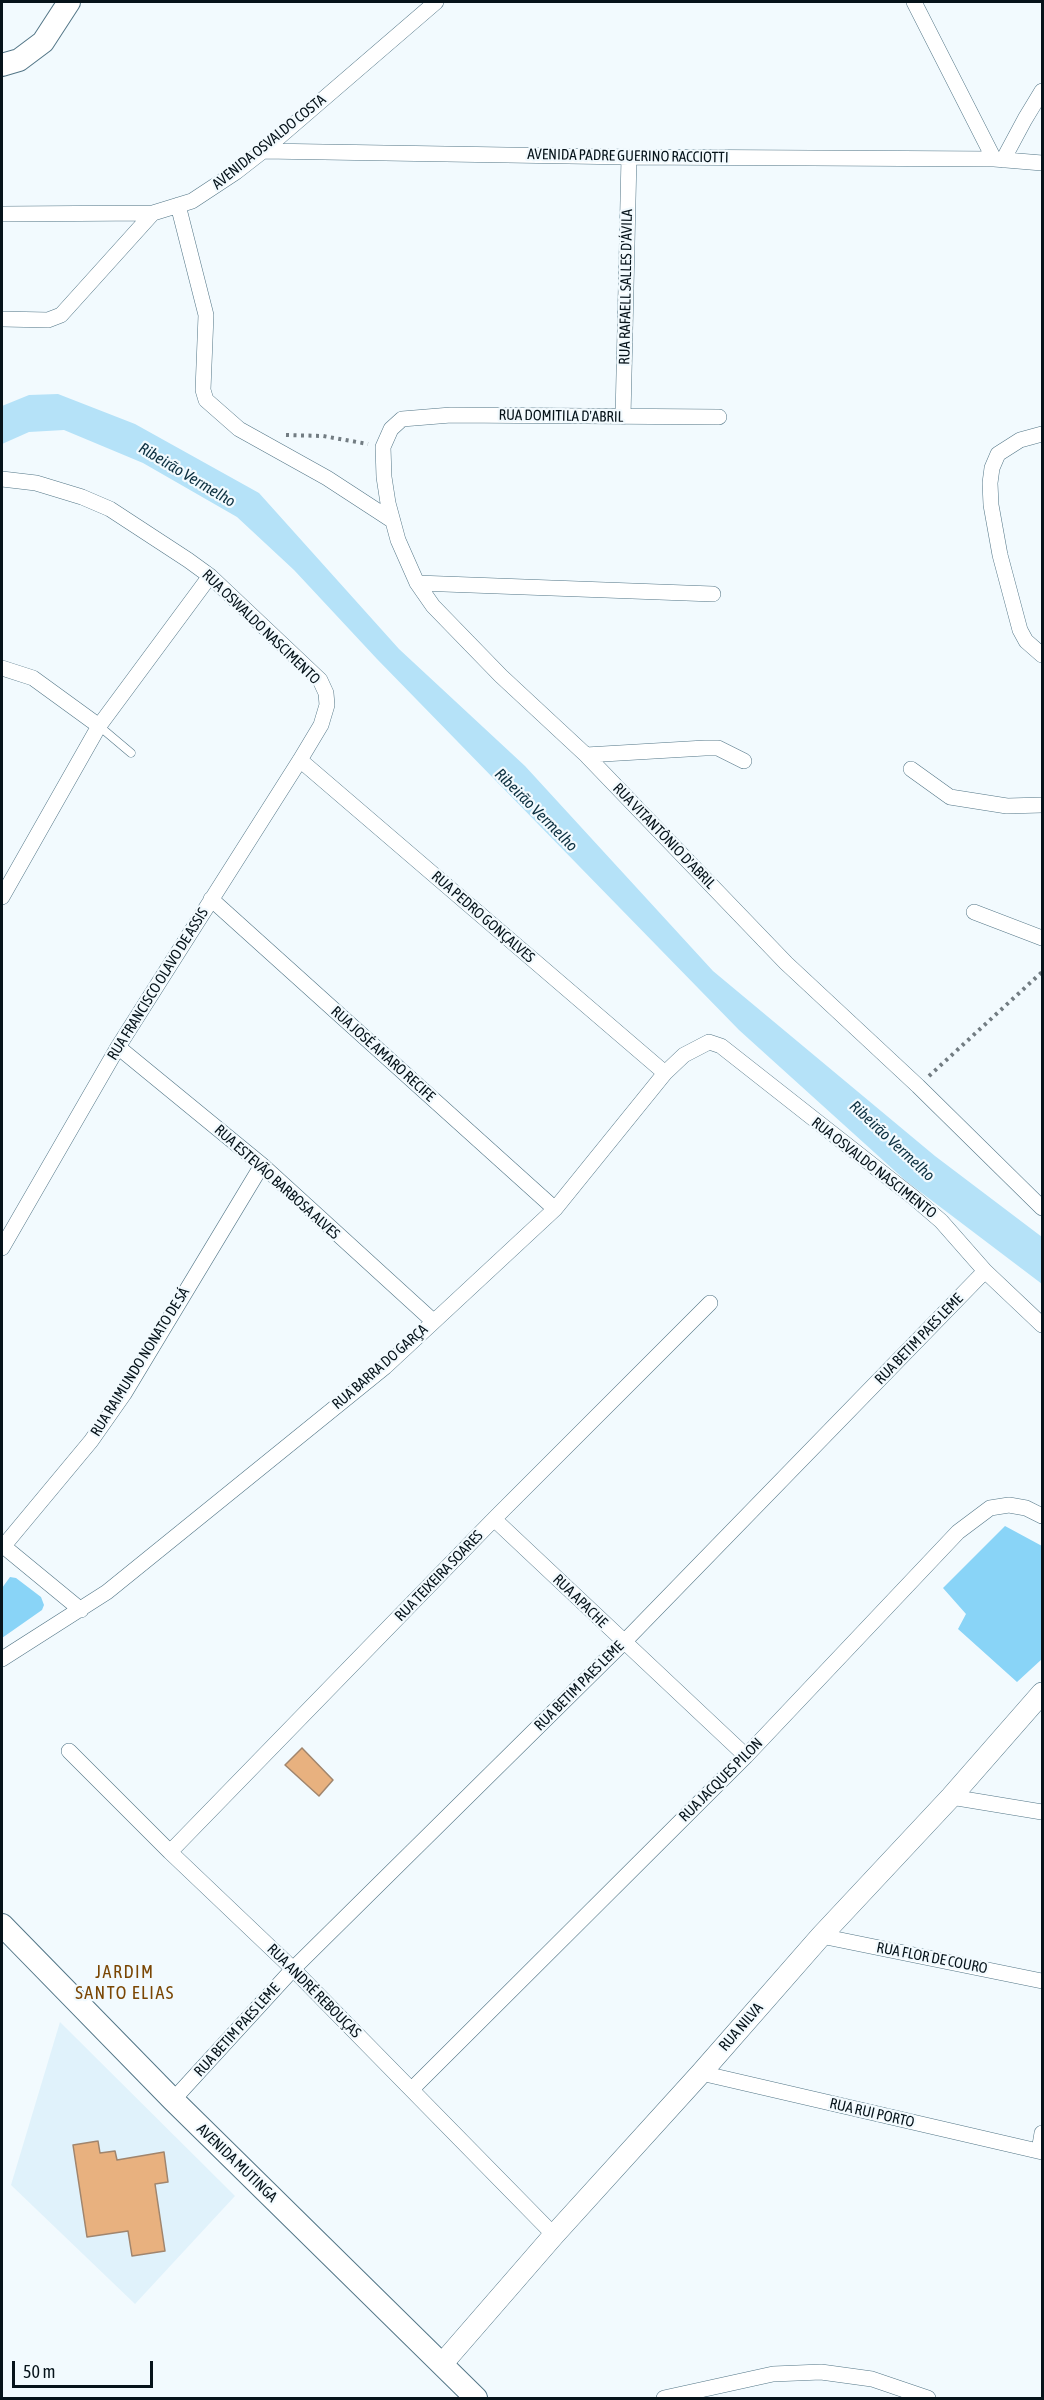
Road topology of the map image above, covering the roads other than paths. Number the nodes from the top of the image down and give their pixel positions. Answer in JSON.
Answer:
{"nodes":[{"id":1,"x":69,"y":2,"type":"edge"},
{"id":2,"x":436,"y":2,"type":"edge"},
{"id":3,"x":914,"y":2,"type":"edge"},
{"id":4,"x":2,"y":65,"type":"edge"},
{"id":5,"x":1042,"y":91,"type":"edge"},
{"id":6,"x":263,"y":151,"type":"junction"},
{"id":7,"x":629,"y":157,"type":"junction"},
{"id":8,"x":999,"y":159,"type":"junction"},
{"id":9,"x":1042,"y":163,"type":"edge"},
{"id":10,"x":178,"y":205,"type":"junction"},
{"id":11,"x":153,"y":213,"type":"junction"},
{"id":12,"x":2,"y":214,"type":"edge"},
{"id":13,"x":2,"y":319,"type":"edge"},
{"id":14,"x":623,"y":417,"type":"junction"},
{"id":15,"x":719,"y":417,"type":"dead end"},
{"id":16,"x":1042,"y":434,"type":"edge"},
{"id":17,"x":383,"y":447,"type":"joint"},
{"id":18,"x":2,"y":479,"type":"edge"},
{"id":19,"x":393,"y":521,"type":"junction"},
{"id":20,"x":210,"y":576,"type":"junction"},
{"id":21,"x":417,"y":583,"type":"junction"},
{"id":22,"x":713,"y":594,"type":"dead end"},
{"id":23,"x":1042,"y":655,"type":"edge"},
{"id":24,"x":2,"y":668,"type":"edge"},
{"id":25,"x":321,"y":725,"type":"joint"},
{"id":26,"x":99,"y":726,"type":"junction"},
{"id":27,"x":131,"y":753,"type":"dead end"},
{"id":28,"x":586,"y":755,"type":"junction"},
{"id":29,"x":300,"y":760,"type":"junction"},
{"id":30,"x":744,"y":761,"type":"dead end"},
{"id":31,"x":911,"y":769,"type":"dead end"},
{"id":32,"x":1042,"y":805,"type":"edge"},
{"id":33,"x":8,"y":874,"type":"edge"},
{"id":34,"x":2,"y":897,"type":"edge"},
{"id":35,"x":211,"y":900,"type":"junction"},
{"id":36,"x":974,"y":912,"type":"dead end"},
{"id":37,"x":1042,"y":938,"type":"edge"},
{"id":38,"x":721,"y":1046,"type":"joint"},
{"id":39,"x":118,"y":1047,"type":"junction"},
{"id":40,"x":665,"y":1073,"type":"junction"},
{"id":41,"x":262,"y":1165,"type":"junction"},
{"id":42,"x":1042,"y":1208,"type":"edge"},
{"id":43,"x":555,"y":1209,"type":"junction"},
{"id":44,"x":2,"y":1248,"type":"edge"},
{"id":45,"x":985,"y":1271,"type":"junction"},
{"id":46,"x":710,"y":1303,"type":"dead end"},
{"id":47,"x":433,"y":1321,"type":"junction"},
{"id":48,"x":1042,"y":1325,"type":"edge"},
{"id":49,"x":1042,"y":1516,"type":"edge"},
{"id":50,"x":494,"y":1519,"type":"junction"},
{"id":51,"x":2,"y":1546,"type":"edge"},
{"id":52,"x":81,"y":1610,"type":"junction"},
{"id":53,"x":624,"y":1642,"type":"junction"},
{"id":54,"x":2,"y":1659,"type":"edge"},
{"id":55,"x":1042,"y":1693,"type":"edge"},
{"id":56,"x":69,"y":1751,"type":"dead end"},
{"id":57,"x":746,"y":1756,"type":"junction"},
{"id":58,"x":951,"y":1797,"type":"junction"},
{"id":59,"x":1042,"y":1812,"type":"edge"},
{"id":60,"x":170,"y":1852,"type":"junction"},
{"id":61,"x":2,"y":1925,"type":"edge"},
{"id":62,"x":821,"y":1936,"type":"junction"},
{"id":63,"x":293,"y":1969,"type":"junction"},
{"id":64,"x":1042,"y":1981,"type":"edge"},
{"id":65,"x":701,"y":2073,"type":"junction"},
{"id":66,"x":412,"y":2089,"type":"junction"},
{"id":67,"x":173,"y":2100,"type":"junction"},
{"id":68,"x":1042,"y":2133,"type":"edge"},
{"id":69,"x":1041,"y":2151,"type":"edge"},
{"id":70,"x":554,"y":2235,"type":"junction"},
{"id":71,"x":442,"y":2364,"type":"junction"},
{"id":72,"x":476,"y":2398,"type":"edge"},
{"id":73,"x":664,"y":2398,"type":"edge"},
{"id":74,"x":928,"y":2398,"type":"edge"}],
"edges":[{"from":1,"to":4,"type":"main road"},
{"from":2,"to":6,"type":"street","name":"AVENIDA OSVALDO COSTA"},
{"from":3,"to":8,"type":"street"},
{"from":5,"to":8,"type":"street"},
{"from":6,"to":7,"type":"street","name":"AVENIDA PADRE GUERINO RACCIOTTI"},
{"from":6,"to":10,"type":"street","name":"AVENIDA OSVALDO COSTA"},
{"from":7,"to":8,"type":"street","name":"AVENIDA PADRE GUERINO RACCIOTTI"},
{"from":7,"to":14,"type":"street","name":"RUA RAFAELL SALLES D'ÁVILA"},
{"from":8,"to":9,"type":"street","name":"AVENIDA PADRE GUERINO RACCIOTTI"},
{"from":10,"to":11,"type":"street","name":"AVENIDA OSVALDO COSTA"},
{"from":10,"to":19,"type":"street"},
{"from":11,"to":12,"type":"street","name":"AVENIDA OSVALDO COSTA"},
{"from":11,"to":13,"type":"street"},
{"from":14,"to":15,"type":"street","name":"RUA DOMITILA D'ABRIL"},
{"from":14,"to":17,"type":"street","name":"RUA DOMITILA D'ABRIL"},
{"from":16,"to":23,"type":"street"},
{"from":17,"to":19,"type":"street","name":"RUA VITANTÔNIO D'ABRIL"},
{"from":18,"to":20,"type":"street","name":"RUA OSWALDO NASCIMENTO"},
{"from":19,"to":21,"type":"street","name":"RUA VITANTÔNIO D'ABRIL"},
{"from":20,"to":25,"type":"street","name":"RUA OSWALDO NASCIMENTO"},
{"from":20,"to":26,"type":"street"},
{"from":21,"to":22,"type":"street"},
{"from":21,"to":28,"type":"street","name":"RUA VITANTÔNIO D'ABRIL"},
{"from":24,"to":26,"type":"street"},
{"from":25,"to":29,"type":"street","name":"RUA FRANCISCO OLAVO DE ASSIS"},
{"from":26,"to":27,"type":"lane"},
{"from":26,"to":33,"type":"street"},
{"from":28,"to":30,"type":"street"},
{"from":28,"to":42,"type":"street","name":"RUA VITANTÔNIO D'ABRIL"},
{"from":29,"to":35,"type":"street","name":"RUA FRANCISCO OLAVO DE ASSIS"},
{"from":29,"to":40,"type":"street","name":"RUA PEDRO GONÇALVES"},
{"from":31,"to":32,"type":"street"},
{"from":33,"to":34,"type":"street"},
{"from":35,"to":39,"type":"street","name":"RUA FRANCISCO OLAVO DE ASSIS"},
{"from":35,"to":43,"type":"street","name":"RUA JOSÉ AMARO RECIFE"},
{"from":36,"to":37,"type":"street"},
{"from":38,"to":40,"type":"street","name":"RUA BARRA DO GARÇA"},
{"from":38,"to":45,"type":"street","name":"RUA OSVALDO NASCIMENTO"},
{"from":39,"to":41,"type":"street","name":"RUA ESTEVÃO BARBOSA ALVES"},
{"from":39,"to":44,"type":"street","name":"RUA FRANCISCO OLAVO DE ASSIS"},
{"from":40,"to":43,"type":"street","name":"RUA BARRA DO GARÇA"},
{"from":41,"to":47,"type":"street","name":"RUA ESTEVÃO BARBOSA ALVES"},
{"from":41,"to":51,"type":"street","name":"RUA RAIMUNDO NONATO DE SÁ"},
{"from":43,"to":47,"type":"street","name":"RUA BARRA DO GARÇA"},
{"from":45,"to":48,"type":"street","name":"RUA OSVALDO NASCIMENTO"},
{"from":45,"to":53,"type":"street","name":"RUA BETIM PAES LEME"},
{"from":46,"to":50,"type":"street","name":"RUA TEIXEIRA SOARES"},
{"from":47,"to":52,"type":"street","name":"RUA BARRA DO GARÇA"},
{"from":49,"to":57,"type":"street","name":"RUA JACQUES PILON"},
{"from":50,"to":53,"type":"street","name":"RUA APACHE"},
{"from":50,"to":60,"type":"street","name":"RUA TEIXEIRA SOARES"},
{"from":51,"to":52,"type":"street"},
{"from":52,"to":54,"type":"street","name":"RUA BARRA DO GARÇA"},
{"from":53,"to":57,"type":"street","name":"RUA APACHE"},
{"from":53,"to":63,"type":"street","name":"RUA BETIM PAES LEME"},
{"from":55,"to":58,"type":"street","name":"RUA NILVA"},
{"from":56,"to":60,"type":"street","name":"RUA ANDRÉ REBOUÇAS"},
{"from":57,"to":66,"type":"street","name":"RUA JACQUES PILON"},
{"from":58,"to":59,"type":"street"},
{"from":58,"to":62,"type":"street","name":"RUA NILVA"},
{"from":60,"to":63,"type":"street","name":"RUA ANDRÉ REBOUÇAS"},
{"from":61,"to":67,"type":"main road","name":"AVENIDA MUTINGA"},
{"from":62,"to":64,"type":"street","name":"RUA FLOR DE COURO"},
{"from":62,"to":65,"type":"street","name":"RUA NILVA"},
{"from":63,"to":66,"type":"street","name":"RUA ANDRÉ REBOUÇAS"},
{"from":63,"to":67,"type":"street","name":"RUA BETIM PAES LEME"},
{"from":65,"to":69,"type":"street","name":"RUA RUI PORTO"},
{"from":65,"to":70,"type":"street","name":"RUA NILVA"},
{"from":66,"to":70,"type":"street","name":"RUA ANDRÉ REBOUÇAS"},
{"from":67,"to":71,"type":"main road","name":"AVENIDA MUTINGA"},
{"from":68,"to":69,"type":"street"},
{"from":70,"to":71,"type":"street","name":"RUA NILVA"},
{"from":71,"to":72,"type":"main road","name":"AVENIDA MUTINGA"},
{"from":73,"to":74,"type":"street"}]}
